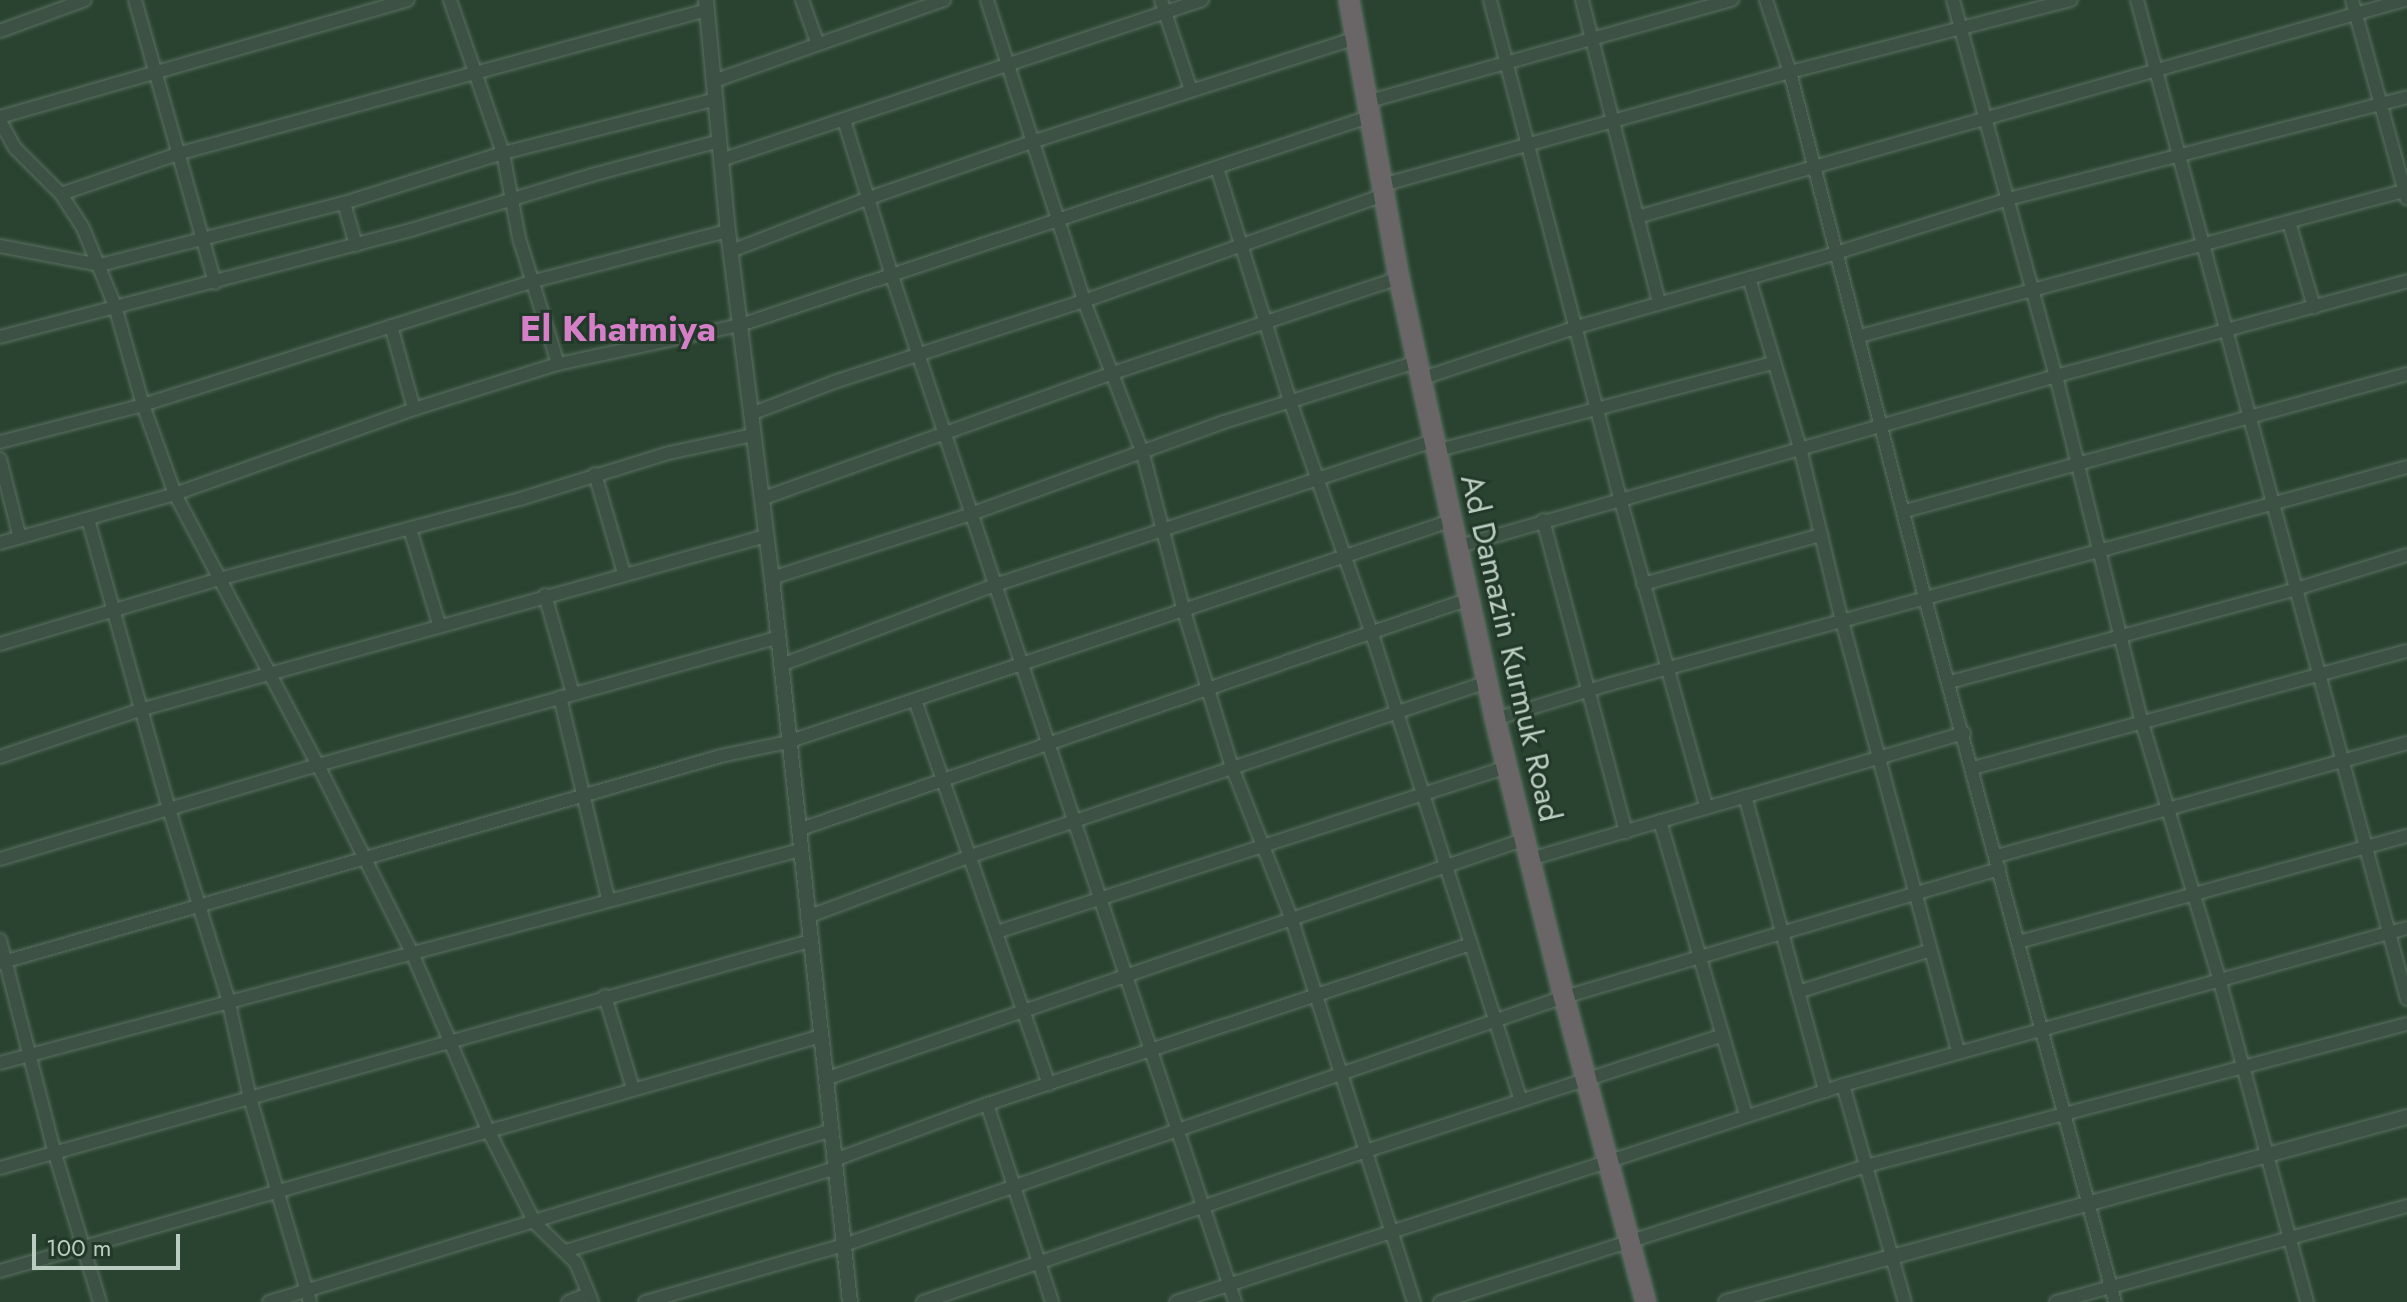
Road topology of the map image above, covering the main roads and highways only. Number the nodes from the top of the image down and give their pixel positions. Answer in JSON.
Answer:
{"nodes":[{"id":1,"x":1349,"y":0,"type":"edge"},
{"id":2,"x":1646,"y":1302,"type":"edge"}],
"edges":[{"from":1,"to":2,"type":"highway","name":"Ad Damazin Kurmuk Road"}]}
